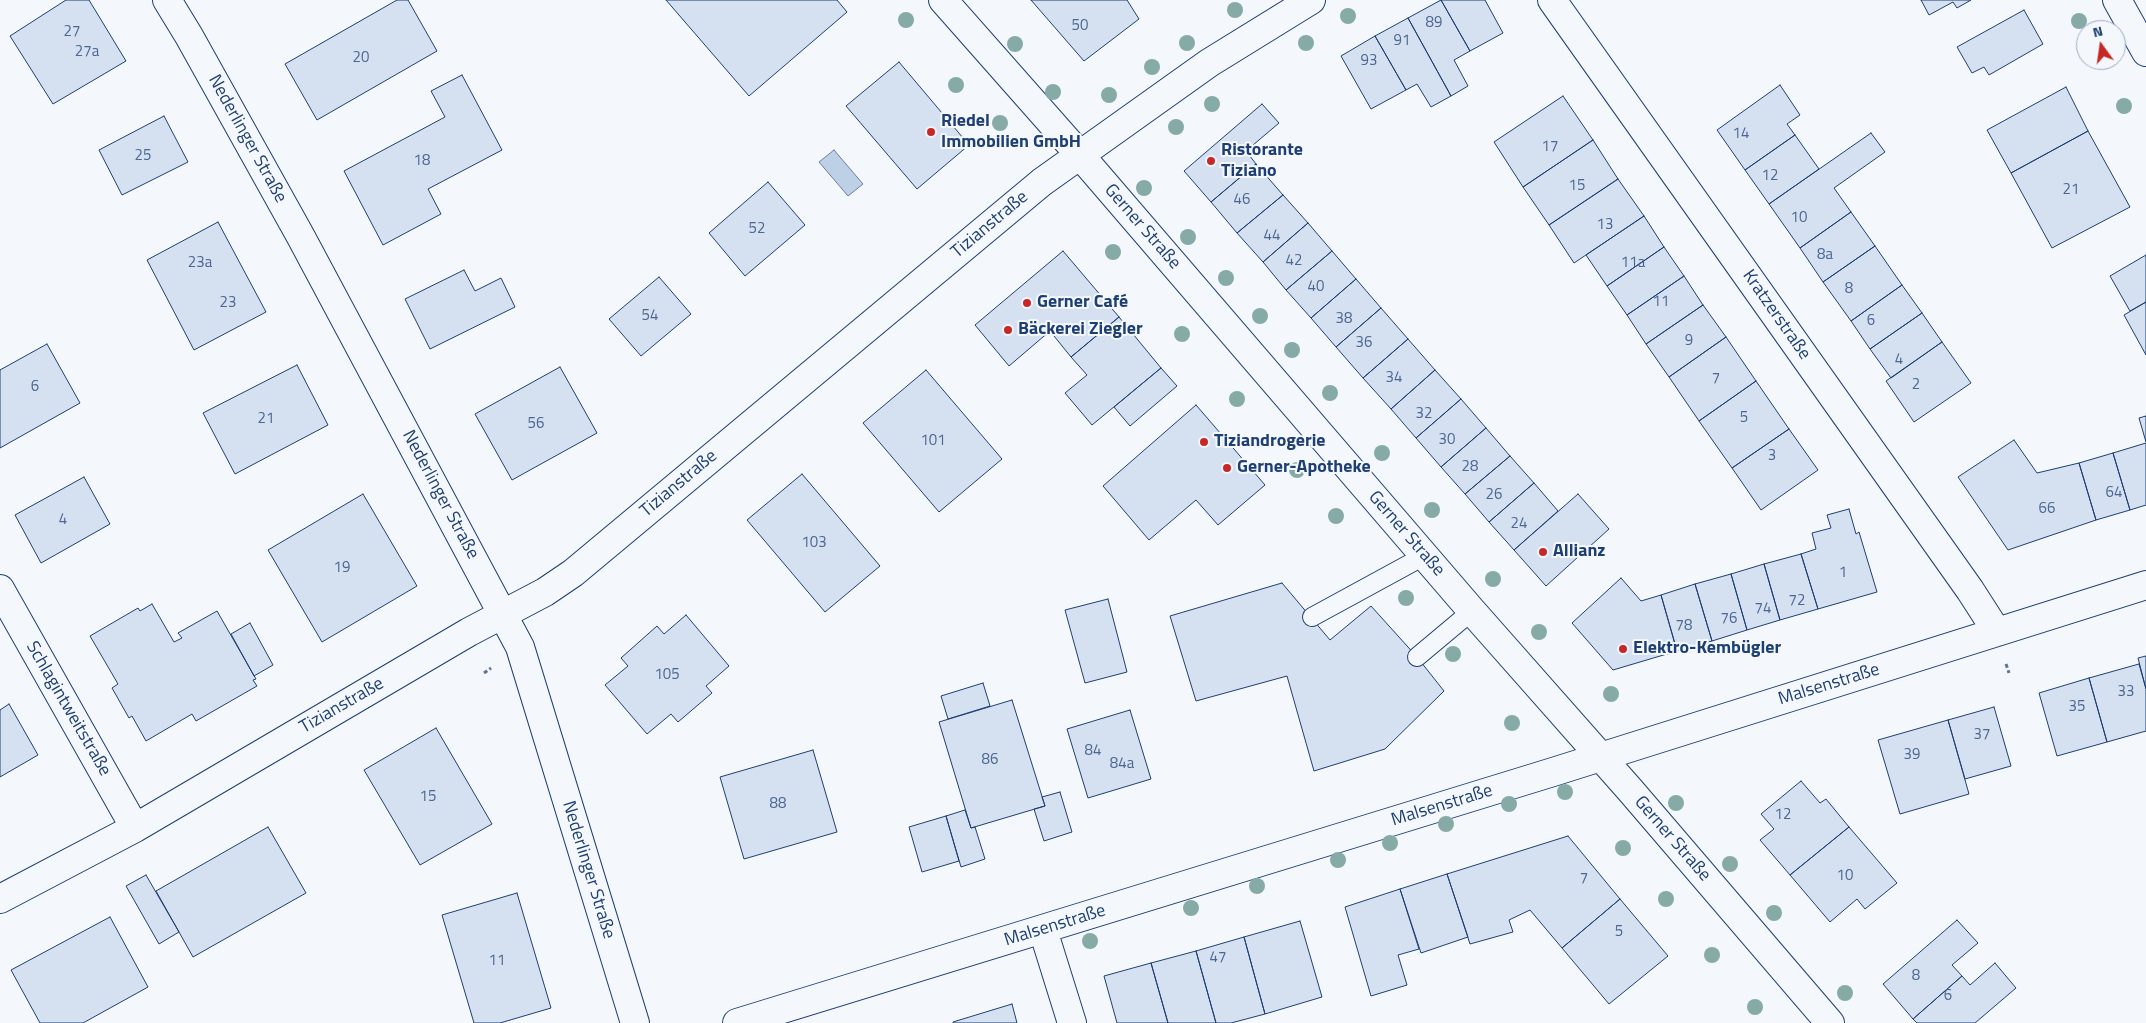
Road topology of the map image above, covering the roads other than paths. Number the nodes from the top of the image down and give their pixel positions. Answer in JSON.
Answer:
{"nodes":[{"id":1,"x":167,"y":0,"type":"edge"},
{"id":2,"x":943,"y":0,"type":"edge"},
{"id":3,"x":1312,"y":0,"type":"edge"},
{"id":4,"x":1552,"y":0,"type":"edge"},
{"id":5,"x":2117,"y":0,"type":"edge"},
{"id":6,"x":2146,"y":52,"type":"edge"},
{"id":7,"x":1079,"y":154,"type":"junction"},
{"id":8,"x":1424,"y":556,"type":"junction"},
{"id":9,"x":2146,"y":585,"type":"edge"},
{"id":10,"x":0,"y":589,"type":"edge"},
{"id":11,"x":1472,"y":611,"type":"junction"},
{"id":12,"x":504,"y":613,"type":"junction"},
{"id":13,"x":1312,"y":617,"type":"dead end"},
{"id":14,"x":1997,"y":632,"type":"junction"},
{"id":15,"x":1417,"y":657,"type":"dead end"},
{"id":16,"x":1600,"y":756,"type":"junction"},
{"id":17,"x":135,"y":828,"type":"junction"},
{"id":18,"x":0,"y":899,"type":"edge"},
{"id":19,"x":1043,"y":930,"type":"junction"},
{"id":20,"x":635,"y":1023,"type":"edge"},
{"id":21,"x":737,"y":1023,"type":"edge"},
{"id":22,"x":1072,"y":1023,"type":"edge"},
{"id":23,"x":1830,"y":1023,"type":"edge"}],
"edges":[{"from":1,"to":12,"type":"street","name":"Nederlinger Straße"},
{"from":2,"to":7,"type":"street","name":"Gerner Straße"},
{"from":3,"to":7,"type":"street","name":"Tizianstraße"},
{"from":4,"to":14,"type":"street","name":"Kratzerstraße"},
{"from":5,"to":6,"type":"street"},
{"from":7,"to":8,"type":"street","name":"Gerner Straße"},
{"from":7,"to":12,"type":"street","name":"Tizianstraße"},
{"from":8,"to":11,"type":"street","name":"Gerner Straße"},
{"from":8,"to":13,"type":"lane"},
{"from":9,"to":14,"type":"street","name":"Malsenstraße"},
{"from":10,"to":17,"type":"street","name":"Schlagintweitstraße"},
{"from":11,"to":15,"type":"lane"},
{"from":11,"to":16,"type":"street","name":"Gerner Straße"},
{"from":12,"to":17,"type":"street","name":"Tizianstraße"},
{"from":12,"to":20,"type":"street","name":"Nederlinger Straße"},
{"from":14,"to":16,"type":"street","name":"Malsenstraße"},
{"from":16,"to":19,"type":"street","name":"Malsenstraße"},
{"from":16,"to":23,"type":"street","name":"Gerner Straße"},
{"from":17,"to":18,"type":"street","name":"Tizianstraße"},
{"from":19,"to":21,"type":"street","name":"Malsenstraße"},
{"from":19,"to":22,"type":"street"}]}
